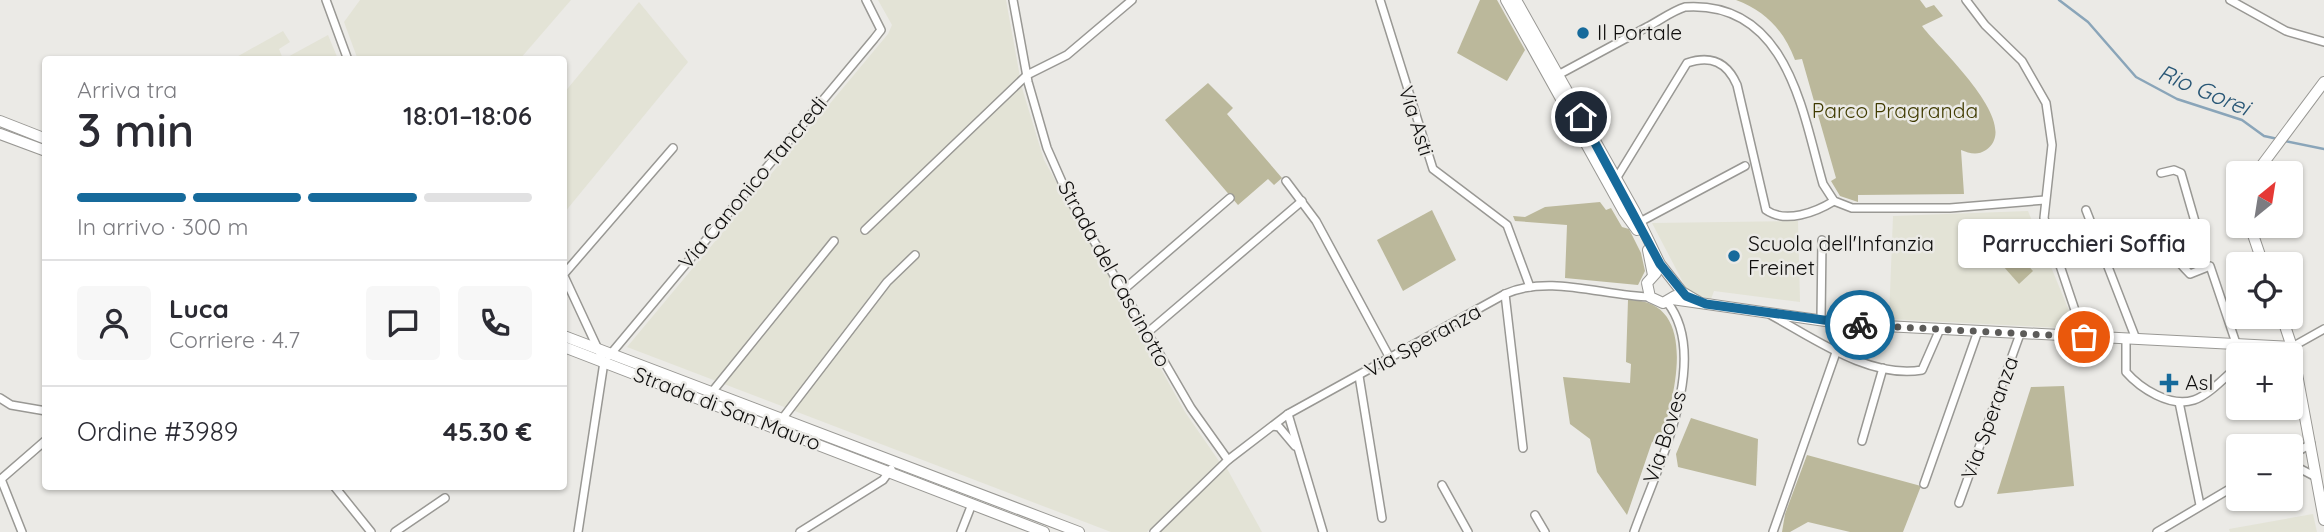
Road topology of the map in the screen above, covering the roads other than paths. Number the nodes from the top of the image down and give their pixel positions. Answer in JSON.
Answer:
{"nodes":[{"id":1,"x":326,"y":0,"type":"edge"},
{"id":2,"x":866,"y":0,"type":"edge"},
{"id":3,"x":1013,"y":0,"type":"edge"},
{"id":4,"x":1132,"y":0,"type":"edge"},
{"id":5,"x":1380,"y":0,"type":"edge"},
{"id":6,"x":1506,"y":0,"type":"edge"},
{"id":7,"x":1516,"y":0,"type":"edge"},
{"id":8,"x":1966,"y":0,"type":"edge"},
{"id":9,"x":2230,"y":0,"type":"edge"},
{"id":10,"x":1522,"y":19,"type":"junction"},
{"id":11,"x":2322,"y":41,"type":"edge"},
{"id":12,"x":347,"y":56,"type":"edge"},
{"id":13,"x":1027,"y":75,"type":"junction"},
{"id":14,"x":1558,"y":75,"type":"junction"},
{"id":15,"x":2324,"y":82,"type":"edge"},
{"id":16,"x":2,"y":120,"type":"edge"},
{"id":17,"x":0,"y":134,"type":"edge"},
{"id":18,"x":42,"y":137,"type":"edge"},
{"id":19,"x":673,"y":148,"type":"dead end"},
{"id":20,"x":42,"y":150,"type":"edge"},
{"id":21,"x":2264,"y":161,"type":"edge"},
{"id":22,"x":1745,"y":166,"type":"dead end"},
{"id":23,"x":2161,"y":173,"type":"dead end"},
{"id":24,"x":1616,"y":179,"type":"junction"},
{"id":25,"x":1286,"y":181,"type":"dead end"},
{"id":26,"x":1230,"y":198,"type":"dead end"},
{"id":27,"x":2045,"y":200,"type":"junction"},
{"id":28,"x":1302,"y":201,"type":"junction"},
{"id":29,"x":1835,"y":201,"type":"junction"},
{"id":30,"x":2086,"y":210,"type":"dead end"},
{"id":31,"x":1637,"y":224,"type":"junction"},
{"id":32,"x":865,"y":230,"type":"dead end"},
{"id":33,"x":1822,"y":240,"type":"dead end"},
{"id":34,"x":834,"y":241,"type":"dead end"},
{"id":35,"x":915,"y":256,"type":"dead end"},
{"id":36,"x":567,"y":272,"type":"edge"},
{"id":37,"x":1668,"y":274,"type":"junction"},
{"id":38,"x":1653,"y":275,"type":"junction"},
{"id":39,"x":567,"y":282,"type":"edge"},
{"id":40,"x":1677,"y":285,"type":"junction"},
{"id":41,"x":1530,"y":287,"type":"junction"},
{"id":42,"x":1122,"y":291,"type":"junction"},
{"id":43,"x":1504,"y":294,"type":"junction"},
{"id":44,"x":1645,"y":295,"type":"junction"},
{"id":45,"x":1670,"y":301,"type":"junction"},
{"id":46,"x":1706,"y":304,"type":"junction"},
{"id":47,"x":1767,"y":313,"type":"junction"},
{"id":48,"x":1821,"y":320,"type":"junction"},
{"id":49,"x":1846,"y":324,"type":"junction"},
{"id":50,"x":1940,"y":329,"type":"junction"},
{"id":51,"x":2324,"y":329,"type":"edge"},
{"id":52,"x":1978,"y":331,"type":"junction"},
{"id":53,"x":1147,"y":333,"type":"junction"},
{"id":54,"x":2020,"y":334,"type":"junction"},
{"id":55,"x":567,"y":337,"type":"edge"},
{"id":56,"x":2084,"y":337,"type":"junction"},
{"id":57,"x":2131,"y":339,"type":"junction"},
{"id":58,"x":2226,"y":343,"type":"edge"},
{"id":59,"x":2238,"y":343,"type":"edge"},
{"id":60,"x":2298,"y":343,"type":"edge"},
{"id":61,"x":567,"y":348,"type":"edge"},
{"id":62,"x":597,"y":349,"type":"junction"},
{"id":63,"x":1838,"y":352,"type":"junction"},
{"id":64,"x":607,"y":358,"type":"junction"},
{"id":65,"x":1391,"y":360,"type":"junction"},
{"id":66,"x":1882,"y":368,"type":"junction"},
{"id":67,"x":2226,"y":375,"type":"edge"},
{"id":68,"x":1359,"y":376,"type":"junction"},
{"id":69,"x":712,"y":392,"type":"junction"},
{"id":70,"x":0,"y":398,"type":"edge"},
{"id":71,"x":2179,"y":402,"type":"junction"},
{"id":72,"x":2303,"y":403,"type":"edge"},
{"id":73,"x":42,"y":410,"type":"edge"},
{"id":74,"x":1288,"y":414,"type":"junction"},
{"id":75,"x":782,"y":418,"type":"junction"},
{"id":76,"x":1273,"y":426,"type":"junction"},
{"id":77,"x":1862,"y":441,"type":"dead end"},
{"id":78,"x":42,"y":444,"type":"edge"},
{"id":79,"x":2311,"y":444,"type":"junction"},
{"id":80,"x":1523,"y":448,"type":"dead end"},
{"id":81,"x":1297,"y":449,"type":"junction"},
{"id":82,"x":2303,"y":449,"type":"edge"},
{"id":83,"x":1228,"y":460,"type":"junction"},
{"id":84,"x":893,"y":461,"type":"junction"},
{"id":85,"x":2303,"y":470,"type":"edge"},
{"id":86,"x":890,"y":472,"type":"junction"},
{"id":87,"x":2316,"y":477,"type":"junction"},
{"id":88,"x":1,"y":480,"type":"edge"},
{"id":89,"x":1924,"y":484,"type":"dead end"},
{"id":90,"x":1442,"y":485,"type":"dead end"},
{"id":91,"x":337,"y":490,"type":"edge"},
{"id":92,"x":2226,"y":491,"type":"edge"},
{"id":93,"x":2322,"y":494,"type":"edge"},
{"id":94,"x":445,"y":498,"type":"dead end"},
{"id":95,"x":1959,"y":503,"type":"dead end"},
{"id":96,"x":972,"y":504,"type":"junction"},
{"id":97,"x":2200,"y":505,"type":"junction"},
{"id":98,"x":1535,"y":515,"type":"dead end"},
{"id":99,"x":1382,"y":517,"type":"dead end"},
{"id":100,"x":2324,"y":520,"type":"edge"},
{"id":101,"x":22,"y":532,"type":"edge"},
{"id":102,"x":371,"y":532,"type":"edge"},
{"id":103,"x":395,"y":532,"type":"edge"},
{"id":104,"x":578,"y":532,"type":"edge"},
{"id":105,"x":800,"y":532,"type":"edge"},
{"id":106,"x":961,"y":532,"type":"edge"},
{"id":107,"x":1044,"y":532,"type":"edge"},
{"id":108,"x":1079,"y":532,"type":"edge"},
{"id":109,"x":1154,"y":532,"type":"edge"},
{"id":110,"x":1323,"y":532,"type":"edge"},
{"id":111,"x":1468,"y":532,"type":"edge"},
{"id":112,"x":1545,"y":532,"type":"edge"},
{"id":113,"x":1634,"y":532,"type":"edge"},
{"id":114,"x":1773,"y":532,"type":"edge"},
{"id":115,"x":2157,"y":532,"type":"edge"}],
"edges":[{"from":1,"to":12,"type":"street"},
{"from":2,"to":64,"type":"street","name":"Via Canonico Tancredi"},
{"from":3,"to":13,"type":"street","name":"Strada del Cascinotto"},
{"from":4,"to":13,"type":"street"},
{"from":5,"to":41,"type":"street","name":"Via Asti"},
{"from":6,"to":10,"type":"street"},
{"from":7,"to":10,"type":"street"},
{"from":8,"to":27,"type":"street"},
{"from":9,"to":11,"type":"street"},
{"from":10,"to":14,"type":"street"},
{"from":10,"to":31,"type":"street"},
{"from":13,"to":32,"type":"street"},
{"from":13,"to":42,"type":"street","name":"Strada del Cascinotto"},
{"from":14,"to":24,"type":"street"},
{"from":14,"to":29,"type":"street"},
{"from":15,"to":21,"type":"street"},
{"from":16,"to":18,"type":"street"},
{"from":17,"to":20,"type":"street"},
{"from":19,"to":36,"type":"street"},
{"from":22,"to":31,"type":"street"},
{"from":23,"to":59,"type":"street"},
{"from":24,"to":29,"type":"street"},
{"from":24,"to":31,"type":"street"},
{"from":25,"to":28,"type":"street"},
{"from":26,"to":42,"type":"street"},
{"from":27,"to":29,"type":"street"},
{"from":27,"to":56,"type":"street"},
{"from":28,"to":53,"type":"street"},
{"from":28,"to":65,"type":"street"},
{"from":30,"to":57,"type":"street"},
{"from":31,"to":37,"type":"street"},
{"from":31,"to":38,"type":"street"},
{"from":33,"to":48,"type":"street"},
{"from":34,"to":69,"type":"street","name":"Strada di San Mauro"},
{"from":35,"to":75,"type":"street","name":"Strada di San Mauro"},
{"from":37,"to":38,"type":"street"},
{"from":37,"to":40,"type":"street"},
{"from":38,"to":44,"type":"street"},
{"from":39,"to":62,"type":"street"},
{"from":40,"to":45,"type":"street"},
{"from":40,"to":46,"type":"street","name":"Via Speranza"},
{"from":41,"to":43,"type":"street","name":"Via Speranza"},
{"from":41,"to":44,"type":"street","name":"Via Speranza"},
{"from":42,"to":53,"type":"street","name":"Strada del Cascinotto"},
{"from":43,"to":65,"type":"street","name":"Via Speranza"},
{"from":43,"to":80,"type":"street"},
{"from":44,"to":45,"type":"street"},
{"from":45,"to":46,"type":"street","name":"Via Speranza"},
{"from":45,"to":113,"type":"street","name":"Via Boves"},
{"from":46,"to":47,"type":"street","name":"Via Speranza"},
{"from":47,"to":48,"type":"street","name":"Via Speranza"},
{"from":47,"to":63,"type":"street"},
{"from":48,"to":49,"type":"street","name":"Via Speranza"},
{"from":49,"to":50,"type":"street","name":"Via Speranza"},
{"from":49,"to":63,"type":"street"},
{"from":50,"to":52,"type":"street","name":"Via Speranza"},
{"from":50,"to":66,"type":"street"},
{"from":51,"to":60,"type":"street"},
{"from":52,"to":54,"type":"street","name":"Via Speranza"},
{"from":52,"to":89,"type":"street","name":"Via Speranza"},
{"from":53,"to":83,"type":"street","name":"Strada del Cascinotto"},
{"from":54,"to":56,"type":"street","name":"Via Speranza"},
{"from":54,"to":95,"type":"street","name":"Via Speranza"},
{"from":55,"to":62,"type":"street","name":"Strada di San Mauro"},
{"from":56,"to":57,"type":"street","name":"Via Speranza"},
{"from":57,"to":58,"type":"street","name":"Via Speranza"},
{"from":57,"to":71,"type":"street"},
{"from":61,"to":64,"type":"street","name":"Strada di San Mauro"},
{"from":62,"to":64,"type":"street","name":"Strada di San Mauro"},
{"from":63,"to":66,"type":"street"},
{"from":63,"to":114,"type":"street"},
{"from":64,"to":69,"type":"street","name":"Strada di San Mauro"},
{"from":64,"to":86,"type":"street","name":"Strada di San Mauro"},
{"from":64,"to":104,"type":"street"},
{"from":65,"to":68,"type":"street","name":"Via Speranza"},
{"from":66,"to":77,"type":"street"},
{"from":67,"to":71,"type":"street"},
{"from":68,"to":74,"type":"street","name":"Via Speranza"},
{"from":68,"to":99,"type":"street"},
{"from":69,"to":75,"type":"street","name":"Strada di San Mauro"},
{"from":70,"to":73,"type":"street"},
{"from":71,"to":97,"type":"street"},
{"from":72,"to":79,"type":"street"},
{"from":74,"to":76,"type":"street","name":"Via Speranza"},
{"from":74,"to":81,"type":"street"},
{"from":75,"to":84,"type":"street","name":"Strada di San Mauro"},
{"from":76,"to":81,"type":"street"},
{"from":76,"to":83,"type":"street","name":"Via Speranza"},
{"from":78,"to":88,"type":"street"},
{"from":79,"to":82,"type":"street"},
{"from":79,"to":87,"type":"street"},
{"from":81,"to":110,"type":"street"},
{"from":83,"to":109,"type":"street","name":"Via Speranza"},
{"from":84,"to":86,"type":"street"},
{"from":84,"to":108,"type":"street","name":"Strada di San Mauro"},
{"from":85,"to":87,"type":"street"},
{"from":86,"to":96,"type":"street","name":"Strada di San Mauro"},
{"from":86,"to":105,"type":"street"},
{"from":87,"to":93,"type":"street"},
{"from":88,"to":101,"type":"street"},
{"from":90,"to":111,"type":"street"},
{"from":91,"to":102,"type":"street"},
{"from":92,"to":97,"type":"street"},
{"from":93,"to":100,"type":"street"},
{"from":94,"to":103,"type":"street"},
{"from":96,"to":106,"type":"street"},
{"from":96,"to":107,"type":"street","name":"Strada di San Mauro"},
{"from":97,"to":115,"type":"street"},
{"from":98,"to":112,"type":"street"}]}
